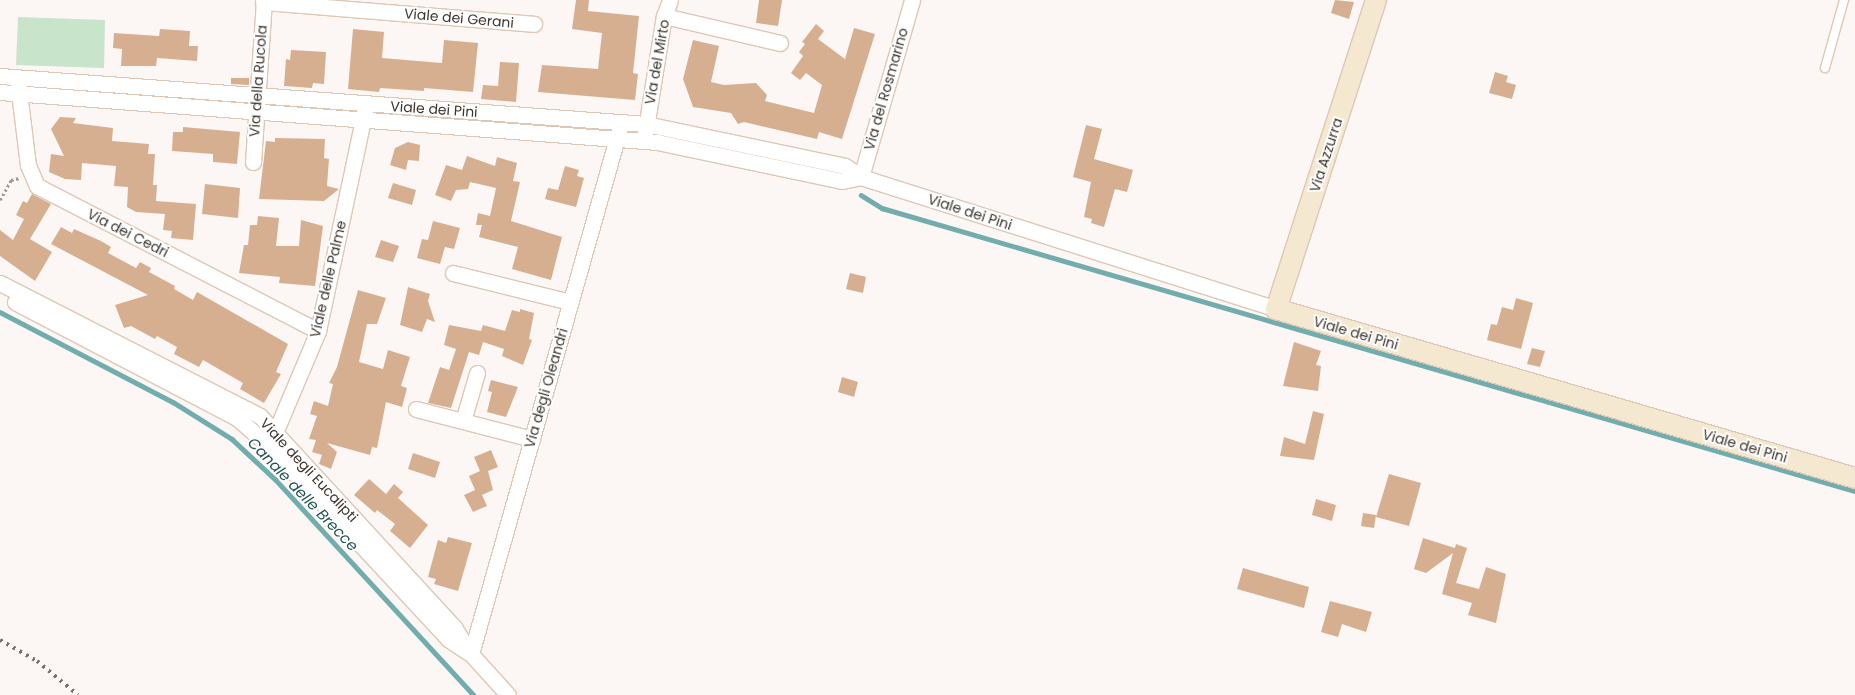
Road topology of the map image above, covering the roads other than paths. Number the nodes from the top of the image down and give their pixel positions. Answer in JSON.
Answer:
{"nodes":[{"id":1,"x":670,"y":0,"type":"edge"},
{"id":2,"x":912,"y":0,"type":"edge"},
{"id":3,"x":1376,"y":0,"type":"edge"},
{"id":4,"x":1844,"y":0,"type":"edge"},
{"id":5,"x":264,"y":1,"type":"edge"},
{"id":6,"x":664,"y":16,"type":"junction"},
{"id":7,"x":534,"y":24,"type":"dead end"},
{"id":8,"x":780,"y":43,"type":"dead end"},
{"id":9,"x":1825,"y":68,"type":"dead end"},
{"id":10,"x":0,"y":76,"type":"edge"},
{"id":11,"x":19,"y":78,"type":"junction"},
{"id":12,"x":0,"y":92,"type":"edge"},
{"id":13,"x":17,"y":93,"type":"junction"},
{"id":14,"x":257,"y":96,"type":"junction"},
{"id":15,"x":365,"y":104,"type":"junction"},
{"id":16,"x":256,"y":112,"type":"junction"},
{"id":17,"x":364,"y":120,"type":"junction"},
{"id":18,"x":621,"y":122,"type":"junction"},
{"id":19,"x":646,"y":124,"type":"junction"},
{"id":20,"x":616,"y":140,"type":"junction"},
{"id":21,"x":644,"y":142,"type":"junction"},
{"id":22,"x":253,"y":162,"type":"dead end"},
{"id":23,"x":861,"y":178,"type":"junction"},
{"id":24,"x":453,"y":273,"type":"dead end"},
{"id":25,"x":0,"y":283,"type":"edge"},
{"id":26,"x":0,"y":295,"type":"edge"},
{"id":27,"x":570,"y":302,"type":"junction"},
{"id":28,"x":1276,"y":309,"type":"junction"},
{"id":29,"x":318,"y":331,"type":"junction"},
{"id":30,"x":477,"y":373,"type":"dead end"},
{"id":31,"x":416,"y":409,"type":"dead end"},
{"id":32,"x":463,"y":421,"type":"junction"},
{"id":33,"x":532,"y":439,"type":"junction"},
{"id":34,"x":272,"y":440,"type":"junction"},
{"id":35,"x":1855,"y":478,"type":"edge"},
{"id":36,"x":471,"y":654,"type":"junction"},
{"id":37,"x":508,"y":695,"type":"edge"}],
"edges":[{"from":1,"to":6,"type":"street","name":"Via del Mirto"},
{"from":2,"to":23,"type":"street","name":"Via del Rosmarino"},
{"from":3,"to":28,"type":"street","name":"Via Azzurra"},
{"from":4,"to":9,"type":"lane"},
{"from":5,"to":7,"type":"street","name":"Viale dei Gerani"},
{"from":5,"to":14,"type":"street","name":"Via della Rucola"},
{"from":6,"to":8,"type":"street"},
{"from":6,"to":19,"type":"street","name":"Via del Mirto"},
{"from":10,"to":11,"type":"street","name":"Viale dei Pini"},
{"from":11,"to":13,"type":"street"},
{"from":11,"to":14,"type":"street","name":"Viale dei Pini"},
{"from":12,"to":13,"type":"street","name":"Viale dei Pini"},
{"from":13,"to":16,"type":"street","name":"Viale dei Pini"},
{"from":13,"to":29,"type":"street","name":"Via dei Cedri"},
{"from":14,"to":15,"type":"street","name":"Viale dei Pini"},
{"from":14,"to":16,"type":"street","name":"Via della Rucola"},
{"from":15,"to":17,"type":"street","name":"Viale delle Palme"},
{"from":15,"to":18,"type":"street","name":"Viale dei Pini"},
{"from":16,"to":17,"type":"street","name":"Viale dei Pini"},
{"from":16,"to":22,"type":"street","name":"Via della Rucola"},
{"from":17,"to":20,"type":"street","name":"Viale dei Pini"},
{"from":17,"to":29,"type":"street","name":"Viale delle Palme"},
{"from":18,"to":19,"type":"street","name":"Viale dei Pini"},
{"from":18,"to":20,"type":"street","name":"Via degli Oleandri"},
{"from":19,"to":21,"type":"street","name":"Via del Mirto"},
{"from":19,"to":23,"type":"street","name":"Viale dei Pini"},
{"from":20,"to":21,"type":"street","name":"Viale dei Pini"},
{"from":20,"to":27,"type":"street","name":"Via degli Oleandri"},
{"from":21,"to":23,"type":"street","name":"Viale dei Pini"},
{"from":23,"to":28,"type":"street","name":"Viale dei Pini"},
{"from":24,"to":27,"type":"street"},
{"from":25,"to":34,"type":"street","name":"Viale degli Eucalipti"},
{"from":26,"to":34,"type":"street","name":"Viale degli Eucalipti"},
{"from":27,"to":33,"type":"street","name":"Via degli Oleandri"},
{"from":28,"to":35,"type":"street","name":"Viale dei Pini"},
{"from":29,"to":34,"type":"street","name":"Viale delle Palme"},
{"from":30,"to":32,"type":"street"},
{"from":31,"to":32,"type":"street"},
{"from":32,"to":33,"type":"street"},
{"from":33,"to":36,"type":"street","name":"Via degli Oleandri"},
{"from":34,"to":36,"type":"street","name":"Viale degli Eucalipti"},
{"from":36,"to":37,"type":"street","name":"Viale degli Eucalipti"}]}
